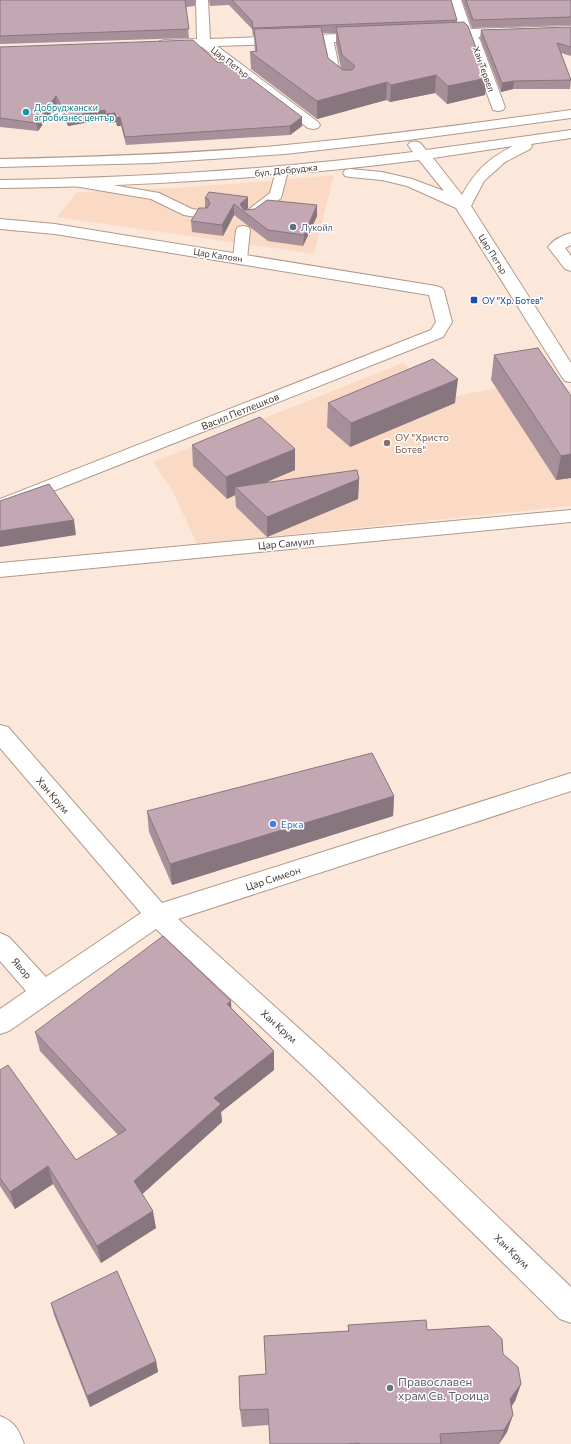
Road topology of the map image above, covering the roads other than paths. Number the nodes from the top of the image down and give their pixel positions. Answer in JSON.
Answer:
{"nodes":[{"id":1,"x":202,"y":0,"type":"edge"},
{"id":2,"x":455,"y":0,"type":"edge"},
{"id":3,"x":571,"y":30,"type":"edge"},
{"id":4,"x":466,"y":34,"type":"junction"},
{"id":5,"x":427,"y":35,"type":"edge"},
{"id":6,"x":381,"y":36,"type":"edge"},
{"id":7,"x":327,"y":38,"type":"junction"},
{"id":8,"x":204,"y":42,"type":"junction"},
{"id":9,"x":149,"y":44,"type":"edge"},
{"id":10,"x":347,"y":84,"type":"edge"},
{"id":11,"x":498,"y":108,"type":"dead end"},
{"id":12,"x":571,"y":114,"type":"edge"},
{"id":13,"x":313,"y":125,"type":"dead end"},
{"id":14,"x":571,"y":134,"type":"edge"},
{"id":15,"x":408,"y":136,"type":"junction"},
{"id":16,"x":550,"y":137,"type":"junction"},
{"id":17,"x":423,"y":156,"type":"junction"},
{"id":18,"x":0,"y":163,"type":"edge"},
{"id":19,"x":305,"y":168,"type":"junction"},
{"id":20,"x":282,"y":171,"type":"junction"},
{"id":21,"x":78,"y":183,"type":"junction"},
{"id":22,"x":0,"y":184,"type":"edge"},
{"id":23,"x":463,"y":206,"type":"junction"},
{"id":24,"x":202,"y":214,"type":"edge"},
{"id":25,"x":249,"y":216,"type":"edge"},
{"id":26,"x":0,"y":224,"type":"edge"},
{"id":27,"x":243,"y":230,"type":"dead end"},
{"id":28,"x":571,"y":238,"type":"edge"},
{"id":29,"x":240,"y":259,"type":"junction"},
{"id":30,"x":571,"y":266,"type":"edge"},
{"id":31,"x":436,"y":291,"type":"joint"},
{"id":32,"x":571,"y":377,"type":"edge"},
{"id":33,"x":0,"y":506,"type":"edge"},
{"id":34,"x":571,"y":516,"type":"edge"},
{"id":35,"x":0,"y":570,"type":"edge"},
{"id":36,"x":0,"y":733,"type":"edge"},
{"id":37,"x":571,"y":782,"type":"edge"},
{"id":38,"x":157,"y":915,"type":"junction"},
{"id":39,"x":0,"y":944,"type":"edge"},
{"id":40,"x":44,"y":993,"type":"junction"},
{"id":41,"x":0,"y":1023,"type":"edge"},
{"id":42,"x":571,"y":1308,"type":"edge"},
{"id":43,"x":0,"y":1432,"type":"edge"},
{"id":44,"x":8,"y":1444,"type":"edge"}],
"edges":[{"from":1,"to":8,"type":"street"},
{"from":2,"to":4,"type":"street"},
{"from":3,"to":4,"type":"street","name":"Хан Тервел"},
{"from":4,"to":5,"type":"street","name":"Хан Тервел"},
{"from":4,"to":11,"type":"street","name":"Хан Тервел"},
{"from":6,"to":7,"type":"street"},
{"from":7,"to":8,"type":"street"},
{"from":7,"to":10,"type":"lane"},
{"from":8,"to":9,"type":"street"},
{"from":8,"to":13,"type":"street","name":"Цар Петър"},
{"from":12,"to":15,"type":"street"},
{"from":14,"to":16,"type":"street","name":"бул. Добруджа"},
{"from":15,"to":17,"type":"street","name":"Цар Петър"},
{"from":15,"to":18,"type":"street"},
{"from":16,"to":17,"type":"street","name":"бул. Добруджа"},
{"from":16,"to":23,"type":"street"},
{"from":17,"to":19,"type":"street","name":"бул. Добруджа"},
{"from":17,"to":23,"type":"street","name":"Цар Петър"},
{"from":19,"to":20,"type":"street","name":"бул. Добруджа"},
{"from":19,"to":23,"type":"street"},
{"from":20,"to":21,"type":"street","name":"бул. Добруджа"},
{"from":20,"to":25,"type":"lane"},
{"from":21,"to":22,"type":"street","name":"бул. Добруджа"},
{"from":21,"to":24,"type":"lane"},
{"from":23,"to":32,"type":"street","name":"Цар Петър"},
{"from":26,"to":29,"type":"street","name":"Цар Калоян"},
{"from":27,"to":29,"type":"lane"},
{"from":28,"to":30,"type":"street"},
{"from":29,"to":31,"type":"street","name":"Цар Калоян"},
{"from":31,"to":33,"type":"street","name":"Васил Петлешков"},
{"from":34,"to":35,"type":"street","name":"Цар Самуил"},
{"from":36,"to":38,"type":"street","name":"Хан Крум"},
{"from":37,"to":38,"type":"street","name":"Цар Симеон"},
{"from":38,"to":40,"type":"street","name":"Цар Симеон"},
{"from":38,"to":42,"type":"street","name":"Хан Крум"},
{"from":39,"to":40,"type":"street","name":"Явор"},
{"from":40,"to":41,"type":"street","name":"Цар Симеон"},
{"from":43,"to":44,"type":"street"}]}
